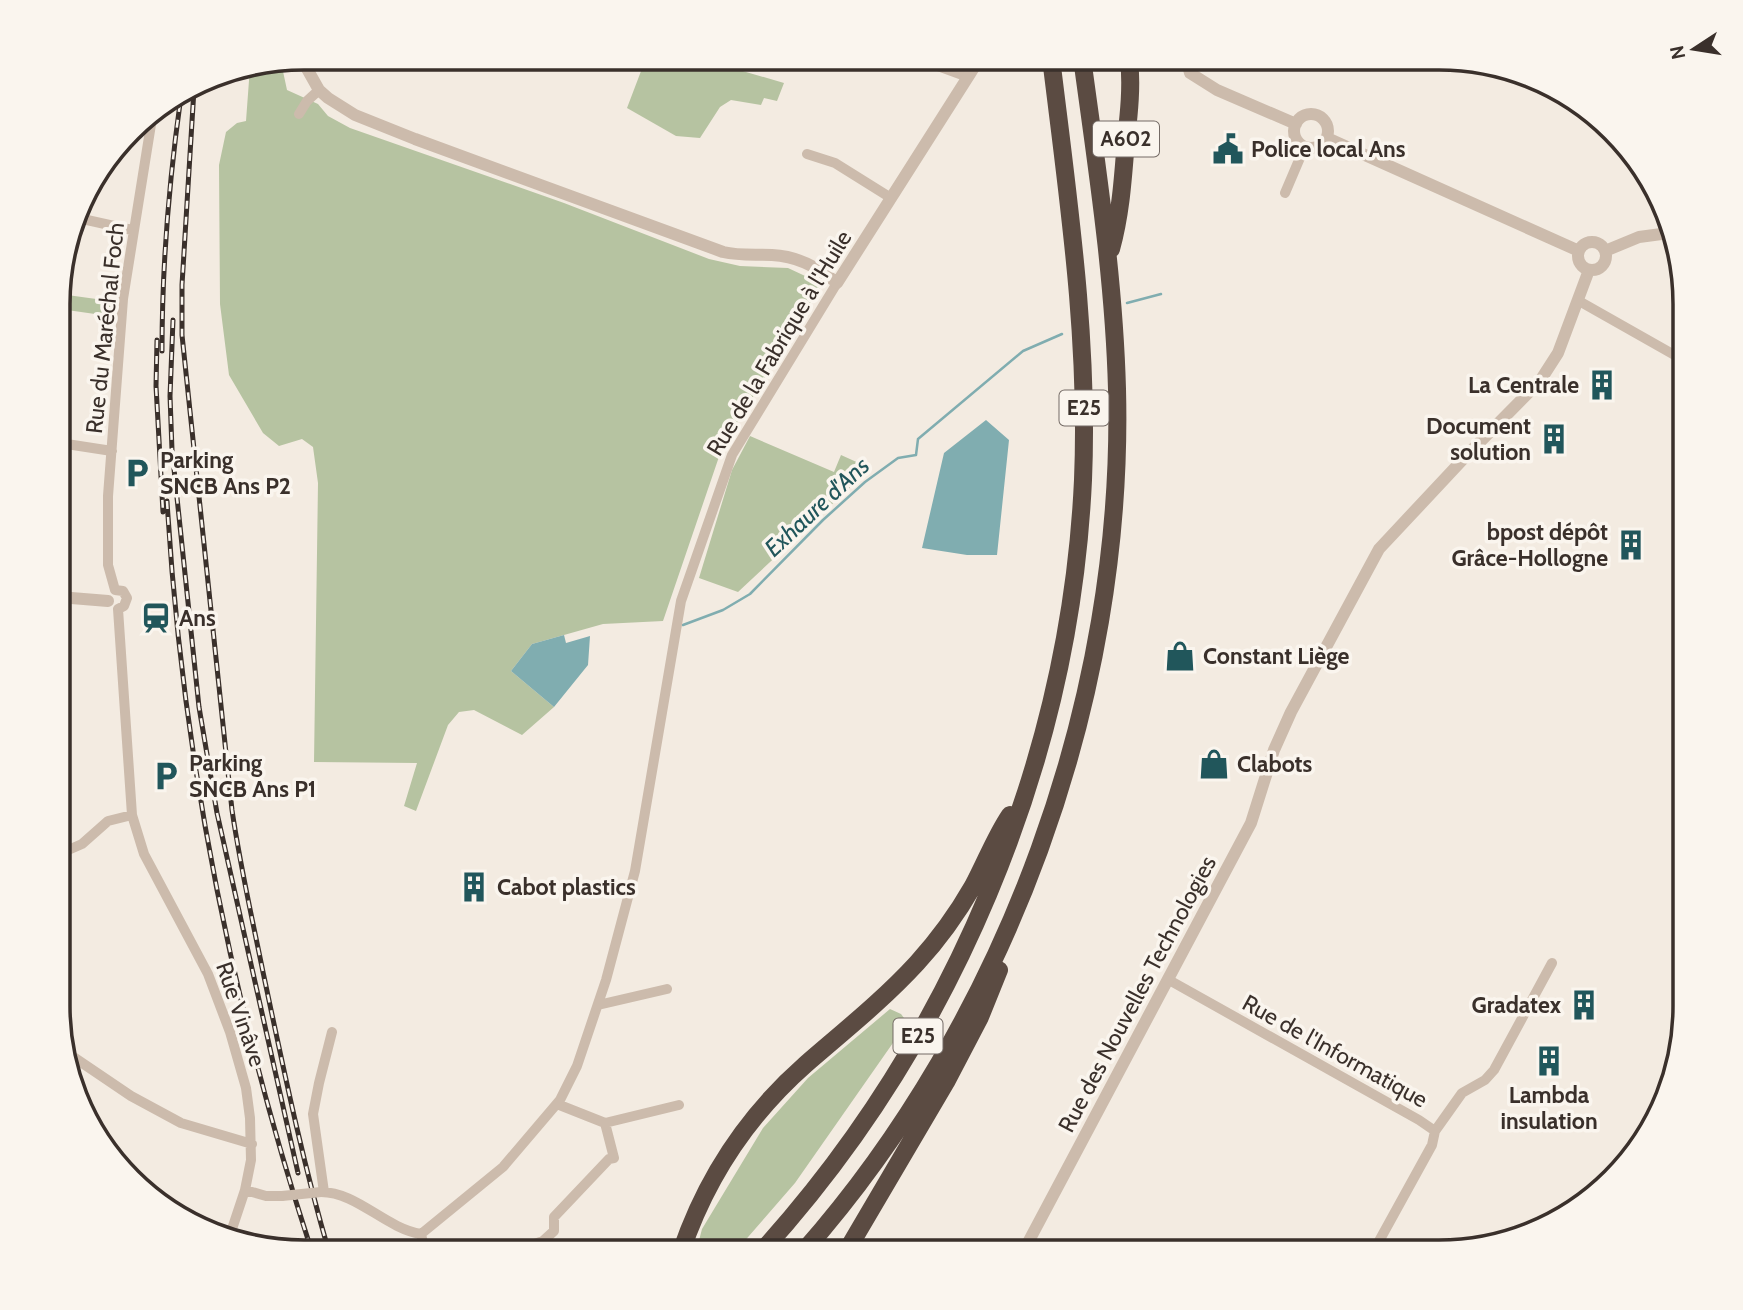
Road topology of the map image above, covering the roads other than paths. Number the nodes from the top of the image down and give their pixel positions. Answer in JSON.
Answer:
{"nodes":[{"id":1,"x":308,"y":71,"type":"edge"},
{"id":2,"x":952,"y":71,"type":"edge"},
{"id":3,"x":972,"y":71,"type":"edge"},
{"id":4,"x":1053,"y":71,"type":"edge"},
{"id":5,"x":1084,"y":71,"type":"edge"},
{"id":6,"x":1129,"y":71,"type":"edge"},
{"id":7,"x":1189,"y":71,"type":"edge"},
{"id":8,"x":968,"y":77,"type":"junction"},
{"id":9,"x":319,"y":90,"type":"junction"},
{"id":10,"x":299,"y":114,"type":"dead end"},
{"id":11,"x":1296,"y":124,"type":"junction"},
{"id":12,"x":150,"y":128,"type":"edge"},
{"id":13,"x":1327,"y":138,"type":"junction"},
{"id":14,"x":1305,"y":146,"type":"junction"},
{"id":15,"x":807,"y":154,"type":"dead end"},
{"id":16,"x":1286,"y":193,"type":"dead end"},
{"id":17,"x":891,"y":198,"type":"junction"},
{"id":18,"x":86,"y":220,"type":"edge"},
{"id":19,"x":132,"y":230,"type":"junction"},
{"id":20,"x":1662,"y":234,"type":"edge"},
{"id":21,"x":1579,"y":251,"type":"junction"},
{"id":22,"x":1605,"y":251,"type":"junction"},
{"id":23,"x":1108,"y":262,"type":"junction"},
{"id":24,"x":1590,"y":270,"type":"junction"},
{"id":25,"x":836,"y":283,"type":"junction"},
{"id":26,"x":1579,"y":301,"type":"junction"},
{"id":27,"x":1673,"y":354,"type":"edge"},
{"id":28,"x":70,"y":445,"type":"edge"},
{"id":29,"x":111,"y":451,"type":"junction"},
{"id":30,"x":70,"y":598,"type":"edge"},
{"id":31,"x":114,"y":600,"type":"junction"},
{"id":32,"x":1025,"y":792,"type":"junction"},
{"id":33,"x":132,"y":815,"type":"junction"},
{"id":34,"x":71,"y":849,"type":"edge"},
{"id":35,"x":1000,"y":946,"type":"junction"},
{"id":36,"x":1552,"y":963,"type":"dead end"},
{"id":37,"x":1169,"y":980,"type":"junction"},
{"id":38,"x":667,"y":989,"type":"dead end"},
{"id":39,"x":598,"y":1005,"type":"junction"},
{"id":40,"x":332,"y":1031,"type":"dead end"},
{"id":41,"x":76,"y":1059,"type":"edge"},
{"id":42,"x":557,"y":1104,"type":"junction"},
{"id":43,"x":679,"y":1105,"type":"dead end"},
{"id":44,"x":605,"y":1123,"type":"junction"},
{"id":45,"x":1436,"y":1131,"type":"junction"},
{"id":46,"x":251,"y":1144,"type":"junction"},
{"id":47,"x":245,"y":1189,"type":"junction"},
{"id":48,"x":323,"y":1192,"type":"junction"},
{"id":49,"x":232,"y":1229,"type":"edge"},
{"id":50,"x":421,"y":1234,"type":"junction"},
{"id":51,"x":422,"y":1239,"type":"edge"},
{"id":52,"x":545,"y":1239,"type":"edge"},
{"id":53,"x":686,"y":1239,"type":"edge"},
{"id":54,"x":772,"y":1239,"type":"edge"},
{"id":55,"x":813,"y":1239,"type":"edge"},
{"id":56,"x":853,"y":1239,"type":"edge"},
{"id":57,"x":1030,"y":1240,"type":"edge"},
{"id":58,"x":1380,"y":1240,"type":"edge"}],
"edges":[{"from":1,"to":9,"type":"street"},
{"from":2,"to":8,"type":"street"},
{"from":3,"to":8,"type":"street","name":"Rue de la Fabrique à l'Huile"},
{"from":4,"to":32,"type":"highway","number":"E25"},
{"from":5,"to":23,"type":"highway","number":"E25"},
{"from":6,"to":23,"type":"highway","number":"A602"},
{"from":7,"to":11,"type":"street"},
{"from":8,"to":17,"type":"street","name":"Rue de la Fabrique à l'Huile"},
{"from":9,"to":10,"type":"street"},
{"from":9,"to":25,"type":"street"},
{"from":11,"to":13,"type":"street"},
{"from":11,"to":14,"type":"street"},
{"from":12,"to":19,"type":"street","name":"Rue du Maréchal Foch"},
{"from":13,"to":14,"type":"street"},
{"from":13,"to":21,"type":"street"},
{"from":14,"to":16,"type":"street"},
{"from":15,"to":17,"type":"street"},
{"from":17,"to":25,"type":"street","name":"Rue de la Fabrique à l'Huile"},
{"from":18,"to":19,"type":"street"},
{"from":19,"to":29,"type":"street","name":"Rue du Maréchal Foch"},
{"from":20,"to":22,"type":"street"},
{"from":21,"to":22,"type":"street"},
{"from":21,"to":24,"type":"street"},
{"from":22,"to":24,"type":"street"},
{"from":23,"to":35,"type":"highway","number":"E25"},
{"from":24,"to":26,"type":"street","name":"Rue des Nouvelles Technologies"},
{"from":25,"to":39,"type":"street","name":"Rue de la Fabrique à l'Huile"},
{"from":26,"to":27,"type":"street"},
{"from":26,"to":37,"type":"street","name":"Rue des Nouvelles Technologies"},
{"from":28,"to":29,"type":"street"},
{"from":29,"to":31,"type":"street","name":"Rue du Maréchal Foch"},
{"from":30,"to":31,"type":"street"},
{"from":31,"to":33,"type":"street","name":"Rue du Maréchal Foch"},
{"from":32,"to":53,"type":"highway"},
{"from":32,"to":54,"type":"highway","number":"E25"},
{"from":33,"to":34,"type":"street"},
{"from":33,"to":46,"type":"street","name":"Rue Vinâve"},
{"from":35,"to":55,"type":"highway","number":"E25"},
{"from":35,"to":56,"type":"highway"},
{"from":36,"to":45,"type":"street"},
{"from":37,"to":45,"type":"street","name":"Rue de l'Informatique"},
{"from":37,"to":57,"type":"street","name":"Rue des Nouvelles Technologies"},
{"from":38,"to":39,"type":"street"},
{"from":39,"to":42,"type":"street","name":"Rue de la Fabrique à l'Huile"},
{"from":40,"to":48,"type":"street"},
{"from":41,"to":46,"type":"street"},
{"from":42,"to":44,"type":"street"},
{"from":42,"to":50,"type":"street","name":"Rue de la Fabrique à l'Huile"},
{"from":43,"to":44,"type":"street"},
{"from":44,"to":52,"type":"street"},
{"from":45,"to":58,"type":"street","name":"Rue de l'Informatique"},
{"from":46,"to":47,"type":"street","name":"Rue Vinâve"},
{"from":47,"to":48,"type":"street","bridge":true},
{"from":47,"to":49,"type":"street","name":"Rue Vinâve"},
{"from":48,"to":50,"type":"street"},
{"from":50,"to":51,"type":"street"}]}
